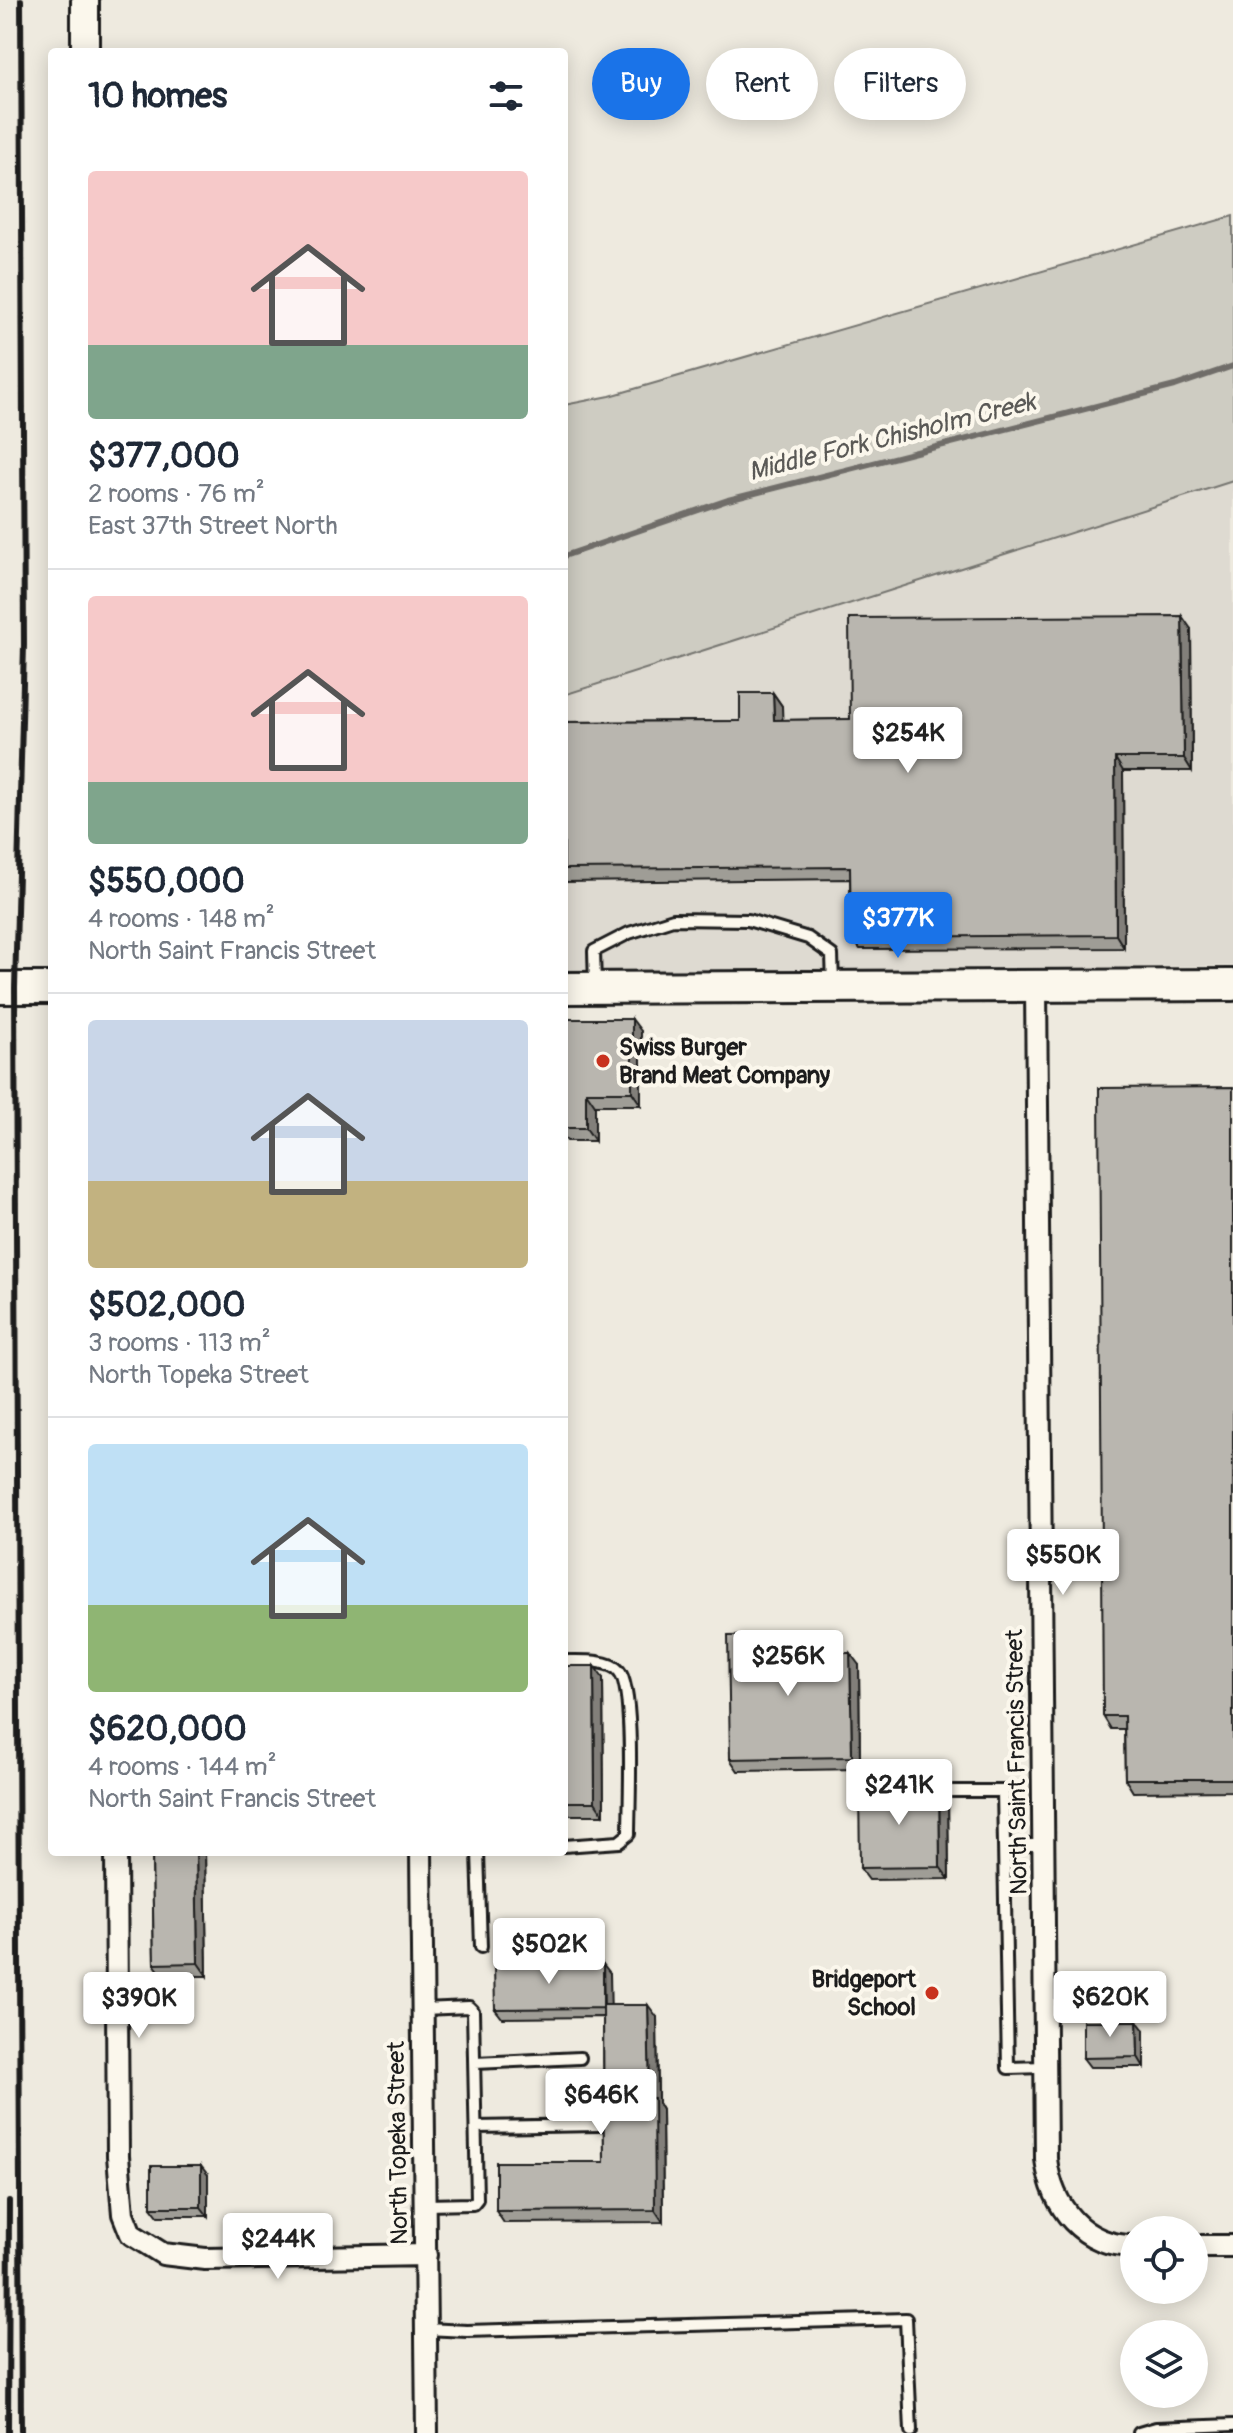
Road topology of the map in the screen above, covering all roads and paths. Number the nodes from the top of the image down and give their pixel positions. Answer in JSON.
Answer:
{"nodes":[{"id":1,"x":85,"y":0,"type":"edge"},
{"id":2,"x":85,"y":48,"type":"edge"},
{"id":3,"x":1233,"y":985,"type":"edge"},
{"id":4,"x":833,"y":987,"type":"junction"},
{"id":5,"x":1036,"y":987,"type":"junction"},
{"id":6,"x":0,"y":988,"type":"edge"},
{"id":7,"x":48,"y":988,"type":"edge"},
{"id":8,"x":568,"y":988,"type":"edge"},
{"id":9,"x":595,"y":988,"type":"junction"},
{"id":10,"x":568,"y":1661,"type":"edge"},
{"id":11,"x":916,"y":1791,"type":"edge"},
{"id":12,"x":1004,"y":1845,"type":"junction"},
{"id":13,"x":1044,"y":1845,"type":"junction"},
{"id":14,"x":568,"y":1846,"type":"edge"},
{"id":15,"x":116,"y":1856,"type":"edge"},
{"id":16,"x":421,"y":1856,"type":"edge"},
{"id":17,"x":478,"y":1856,"type":"edge"},
{"id":18,"x":481,"y":1947,"type":"dead end"},
{"id":19,"x":423,"y":2009,"type":"junction"},
{"id":20,"x":580,"y":2058,"type":"dead end"},
{"id":21,"x":475,"y":2063,"type":"junction"},
{"id":22,"x":1045,"y":2067,"type":"junction"},
{"id":23,"x":599,"y":2125,"type":"dead end"},
{"id":24,"x":476,"y":2127,"type":"junction"},
{"id":25,"x":425,"y":2205,"type":"junction"},
{"id":26,"x":1120,"y":2246,"type":"edge"},
{"id":27,"x":1208,"y":2246,"type":"edge"},
{"id":28,"x":1233,"y":2246,"type":"edge"},
{"id":29,"x":426,"y":2255,"type":"junction"},
{"id":30,"x":426,"y":2329,"type":"junction"},
{"id":31,"x":1233,"y":2425,"type":"edge"},
{"id":32,"x":911,"y":2431,"type":"dead end"},
{"id":33,"x":427,"y":2433,"type":"edge"},
{"id":34,"x":1139,"y":2433,"type":"edge"}],
"edges":[{"from":1,"to":2,"type":"street"},
{"from":3,"to":5,"type":"main road"},
{"from":4,"to":5,"type":"main road"},
{"from":4,"to":9,"type":"main road"},
{"from":4,"to":9,"type":"lane"},
{"from":5,"to":13,"type":"street","name":"North Saint Francis Street"},
{"from":6,"to":7,"type":"main road"},
{"from":8,"to":9,"type":"main road"},
{"from":10,"to":14,"type":"lane"},
{"from":11,"to":12,"type":"lane"},
{"from":12,"to":13,"type":"lane"},
{"from":12,"to":22,"type":"lane"},
{"from":13,"to":22,"type":"street","name":"North Saint Francis Street"},
{"from":15,"to":29,"type":"street"},
{"from":16,"to":19,"type":"street","name":"North Topeka Street"},
{"from":17,"to":18,"type":"lane"},
{"from":19,"to":21,"type":"lane"},
{"from":19,"to":25,"type":"street","name":"North Topeka Street"},
{"from":20,"to":21,"type":"lane"},
{"from":21,"to":24,"type":"lane"},
{"from":22,"to":26,"type":"street","name":"North Saint Francis Street"},
{"from":23,"to":24,"type":"lane"},
{"from":24,"to":25,"type":"lane"},
{"from":25,"to":29,"type":"street","name":"North Topeka Street"},
{"from":27,"to":28,"type":"street"},
{"from":29,"to":30,"type":"street","name":"North Topeka Street"},
{"from":30,"to":32,"type":"lane"},
{"from":30,"to":33,"type":"street","name":"North Topeka Street"},
{"from":31,"to":34,"type":"lane"}]}
